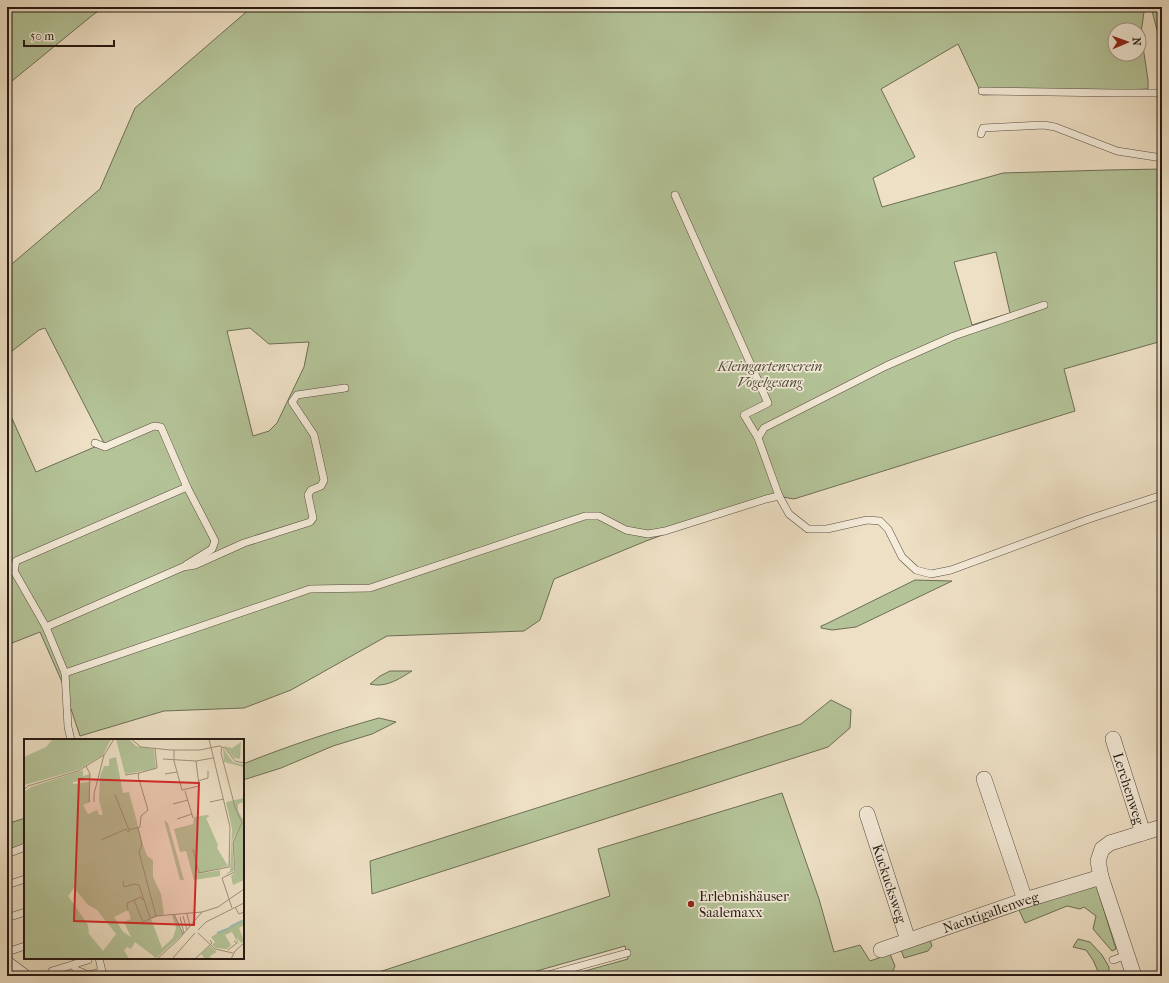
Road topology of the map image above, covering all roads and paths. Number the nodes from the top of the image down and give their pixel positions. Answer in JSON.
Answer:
{"nodes":[{"id":1,"x":982,"y":91,"type":"dead end"},
{"id":2,"x":1162,"y":93,"type":"edge"},
{"id":3,"x":981,"y":134,"type":"dead end"},
{"id":4,"x":1162,"y":158,"type":"edge"},
{"id":5,"x":675,"y":195,"type":"dead end"},
{"id":6,"x":1044,"y":305,"type":"dead end"},
{"id":7,"x":345,"y":388,"type":"dead end"},
{"id":8,"x":758,"y":438,"type":"junction"},
{"id":9,"x":95,"y":443,"type":"dead end"},
{"id":10,"x":187,"y":487,"type":"junction"},
{"id":11,"x":1162,"y":495,"type":"edge"},
{"id":12,"x":779,"y":496,"type":"junction"},
{"id":13,"x":182,"y":567,"type":"junction"},
{"id":14,"x":46,"y":627,"type":"junction"},
{"id":15,"x":65,"y":673,"type":"junction"},
{"id":16,"x":71,"y":739,"type":"edge"},
{"id":17,"x":1113,"y":743,"type":"dead end"},
{"id":18,"x":984,"y":786,"type":"dead end"},
{"id":19,"x":867,"y":824,"type":"dead end"},
{"id":20,"x":1162,"y":827,"type":"edge"},
{"id":21,"x":1143,"y":833,"type":"junction"},
{"id":22,"x":24,"y":847,"type":"edge"},
{"id":23,"x":7,"y":854,"type":"edge"},
{"id":24,"x":1101,"y":877,"type":"junction"},
{"id":25,"x":24,"y":879,"type":"edge"},
{"id":26,"x":7,"y":885,"type":"edge"},
{"id":27,"x":1025,"y":900,"type":"junction"},
{"id":28,"x":24,"y":912,"type":"edge"},
{"id":29,"x":7,"y":918,"type":"edge"},
{"id":30,"x":908,"y":940,"type":"junction"},
{"id":31,"x":24,"y":946,"type":"edge"},
{"id":32,"x":881,"y":950,"type":"dead end"},
{"id":33,"x":7,"y":952,"type":"edge"},
{"id":34,"x":627,"y":953,"type":"dead end"},
{"id":35,"x":99,"y":959,"type":"edge"},
{"id":36,"x":88,"y":960,"type":"dead end"},
{"id":37,"x":7,"y":964,"type":"edge"},
{"id":38,"x":74,"y":964,"type":"junction"},
{"id":39,"x":52,"y":971,"type":"dead end"},
{"id":40,"x":103,"y":974,"type":"edge"},
{"id":41,"x":23,"y":976,"type":"edge"},
{"id":42,"x":544,"y":976,"type":"edge"},
{"id":43,"x":1134,"y":976,"type":"edge"}],
"edges":[{"from":1,"to":2,"type":"lane"},
{"from":3,"to":4,"type":"lane"},
{"from":5,"to":8,"type":"lane"},
{"from":6,"to":8,"type":"lane"},
{"from":7,"to":13,"type":"lane"},
{"from":8,"to":12,"type":"lane"},
{"from":9,"to":10,"type":"lane"},
{"from":10,"to":13,"type":"lane"},
{"from":10,"to":14,"type":"lane"},
{"from":11,"to":12,"type":"lane"},
{"from":12,"to":15,"type":"lane"},
{"from":13,"to":14,"type":"lane"},
{"from":14,"to":15,"type":"lane"},
{"from":15,"to":16,"type":"lane"},
{"from":17,"to":21,"type":"street","name":"Lerchenweg"},
{"from":18,"to":27,"type":"street"},
{"from":19,"to":30,"type":"street","name":"Kuckucksweg"},
{"from":20,"to":21,"type":"street"},
{"from":21,"to":24,"type":"street"},
{"from":22,"to":23,"type":"lane"},
{"from":24,"to":27,"type":"street","name":"Nachtigallenweg"},
{"from":24,"to":43,"type":"street"},
{"from":25,"to":26,"type":"lane"},
{"from":27,"to":30,"type":"street","name":"Nachtigallenweg"},
{"from":28,"to":29,"type":"lane"},
{"from":30,"to":32,"type":"street","name":"Nachtigallenweg"},
{"from":31,"to":33,"type":"lane"},
{"from":34,"to":42,"type":"lane"},
{"from":35,"to":40,"type":"lane"},
{"from":36,"to":38,"type":"lane"},
{"from":37,"to":41,"type":"street"},
{"from":38,"to":39,"type":"lane"},
{"from":38,"to":40,"type":"lane"}]}
